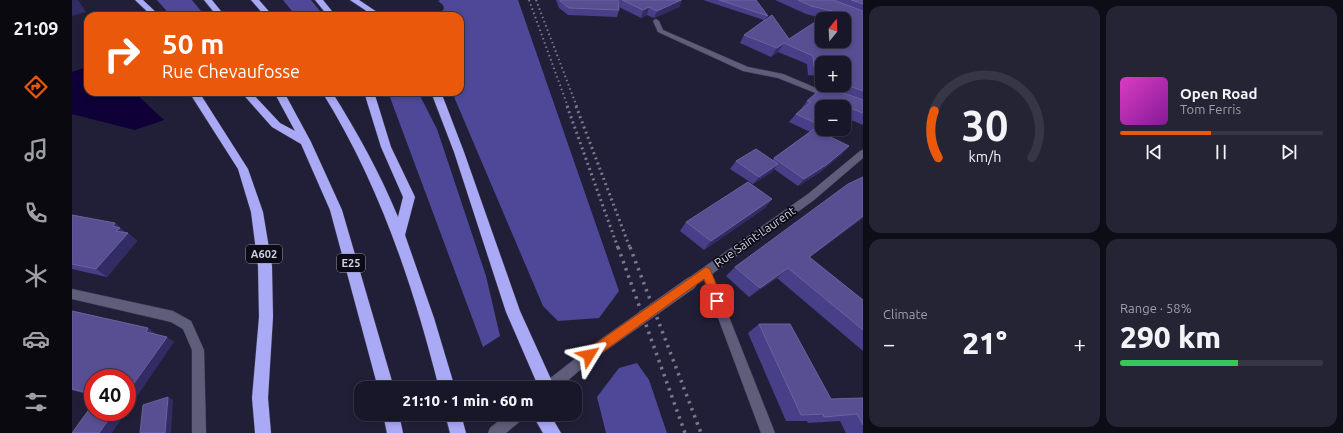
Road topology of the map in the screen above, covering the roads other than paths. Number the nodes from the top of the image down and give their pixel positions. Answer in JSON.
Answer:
{"nodes":[{"id":1,"x":208,"y":0,"type":"edge"},
{"id":2,"x":255,"y":0,"type":"edge"},
{"id":3,"x":319,"y":0,"type":"edge"},
{"id":4,"x":354,"y":0,"type":"edge"},
{"id":5,"x":140,"y":1,"type":"edge"},
{"id":6,"x":145,"y":12,"type":"edge"},
{"id":7,"x":152,"y":12,"type":"edge"},
{"id":8,"x":218,"y":12,"type":"edge"},
{"id":9,"x":266,"y":12,"type":"edge"},
{"id":10,"x":329,"y":12,"type":"edge"},
{"id":11,"x":373,"y":12,"type":"edge"},
{"id":12,"x":656,"y":21,"type":"dead end"},
{"id":13,"x":197,"y":96,"type":"edge"},
{"id":14,"x":250,"y":96,"type":"edge"},
{"id":15,"x":281,"y":96,"type":"edge"},
{"id":16,"x":330,"y":96,"type":"edge"},
{"id":17,"x":370,"y":96,"type":"edge"},
{"id":18,"x":438,"y":96,"type":"edge"},
{"id":19,"x":839,"y":99,"type":"edge"},
{"id":20,"x":306,"y":142,"type":"junction"},
{"id":21,"x":863,"y":153,"type":"edge"},
{"id":22,"x":400,"y":234,"type":"junction"},
{"id":23,"x":706,"y":272,"type":"junction"},
{"id":24,"x":72,"y":294,"type":"edge"},
{"id":25,"x":384,"y":381,"type":"edge"},
{"id":26,"x":445,"y":381,"type":"edge"},
{"id":27,"x":545,"y":381,"type":"edge"},
{"id":28,"x":557,"y":381,"type":"edge"},
{"id":29,"x":392,"y":421,"type":"edge"},
{"id":30,"x":455,"y":421,"type":"edge"},
{"id":31,"x":510,"y":421,"type":"edge"},
{"id":32,"x":545,"y":421,"type":"edge"},
{"id":33,"x":198,"y":433,"type":"edge"},
{"id":34,"x":263,"y":433,"type":"edge"},
{"id":35,"x":395,"y":433,"type":"edge"},
{"id":36,"x":458,"y":433,"type":"edge"},
{"id":37,"x":495,"y":433,"type":"edge"},
{"id":38,"x":553,"y":433,"type":"edge"},
{"id":39,"x":768,"y":433,"type":"edge"}],
"edges":[{"from":1,"to":8,"type":"highway"},
{"from":2,"to":9,"type":"highway"},
{"from":3,"to":10,"type":"highway"},
{"from":4,"to":11,"type":"highway"},
{"from":5,"to":6,"type":"highway"},
{"from":5,"to":7,"type":"highway"},
{"from":12,"to":19,"type":"street"},
{"from":13,"to":34,"type":"highway","number":"A602"},
{"from":14,"to":20,"type":"highway"},
{"from":15,"to":20,"type":"highway","number":"E25"},
{"from":16,"to":22,"type":"highway"},
{"from":17,"to":22,"type":"highway"},
{"from":18,"to":27,"type":"highway"},
{"from":20,"to":25,"type":"highway","number":"E25"},
{"from":21,"to":23,"type":"street","name":"Rue Saint-Laurent"},
{"from":22,"to":26,"type":"highway"},
{"from":23,"to":28,"type":"street","name":"Rue Saint-Laurent","bridge":true},
{"from":23,"to":39,"type":"street"},
{"from":24,"to":33,"type":"street"},
{"from":29,"to":35,"type":"highway"},
{"from":30,"to":36,"type":"highway"},
{"from":31,"to":37,"type":"street"},
{"from":32,"to":38,"type":"highway"}]}
